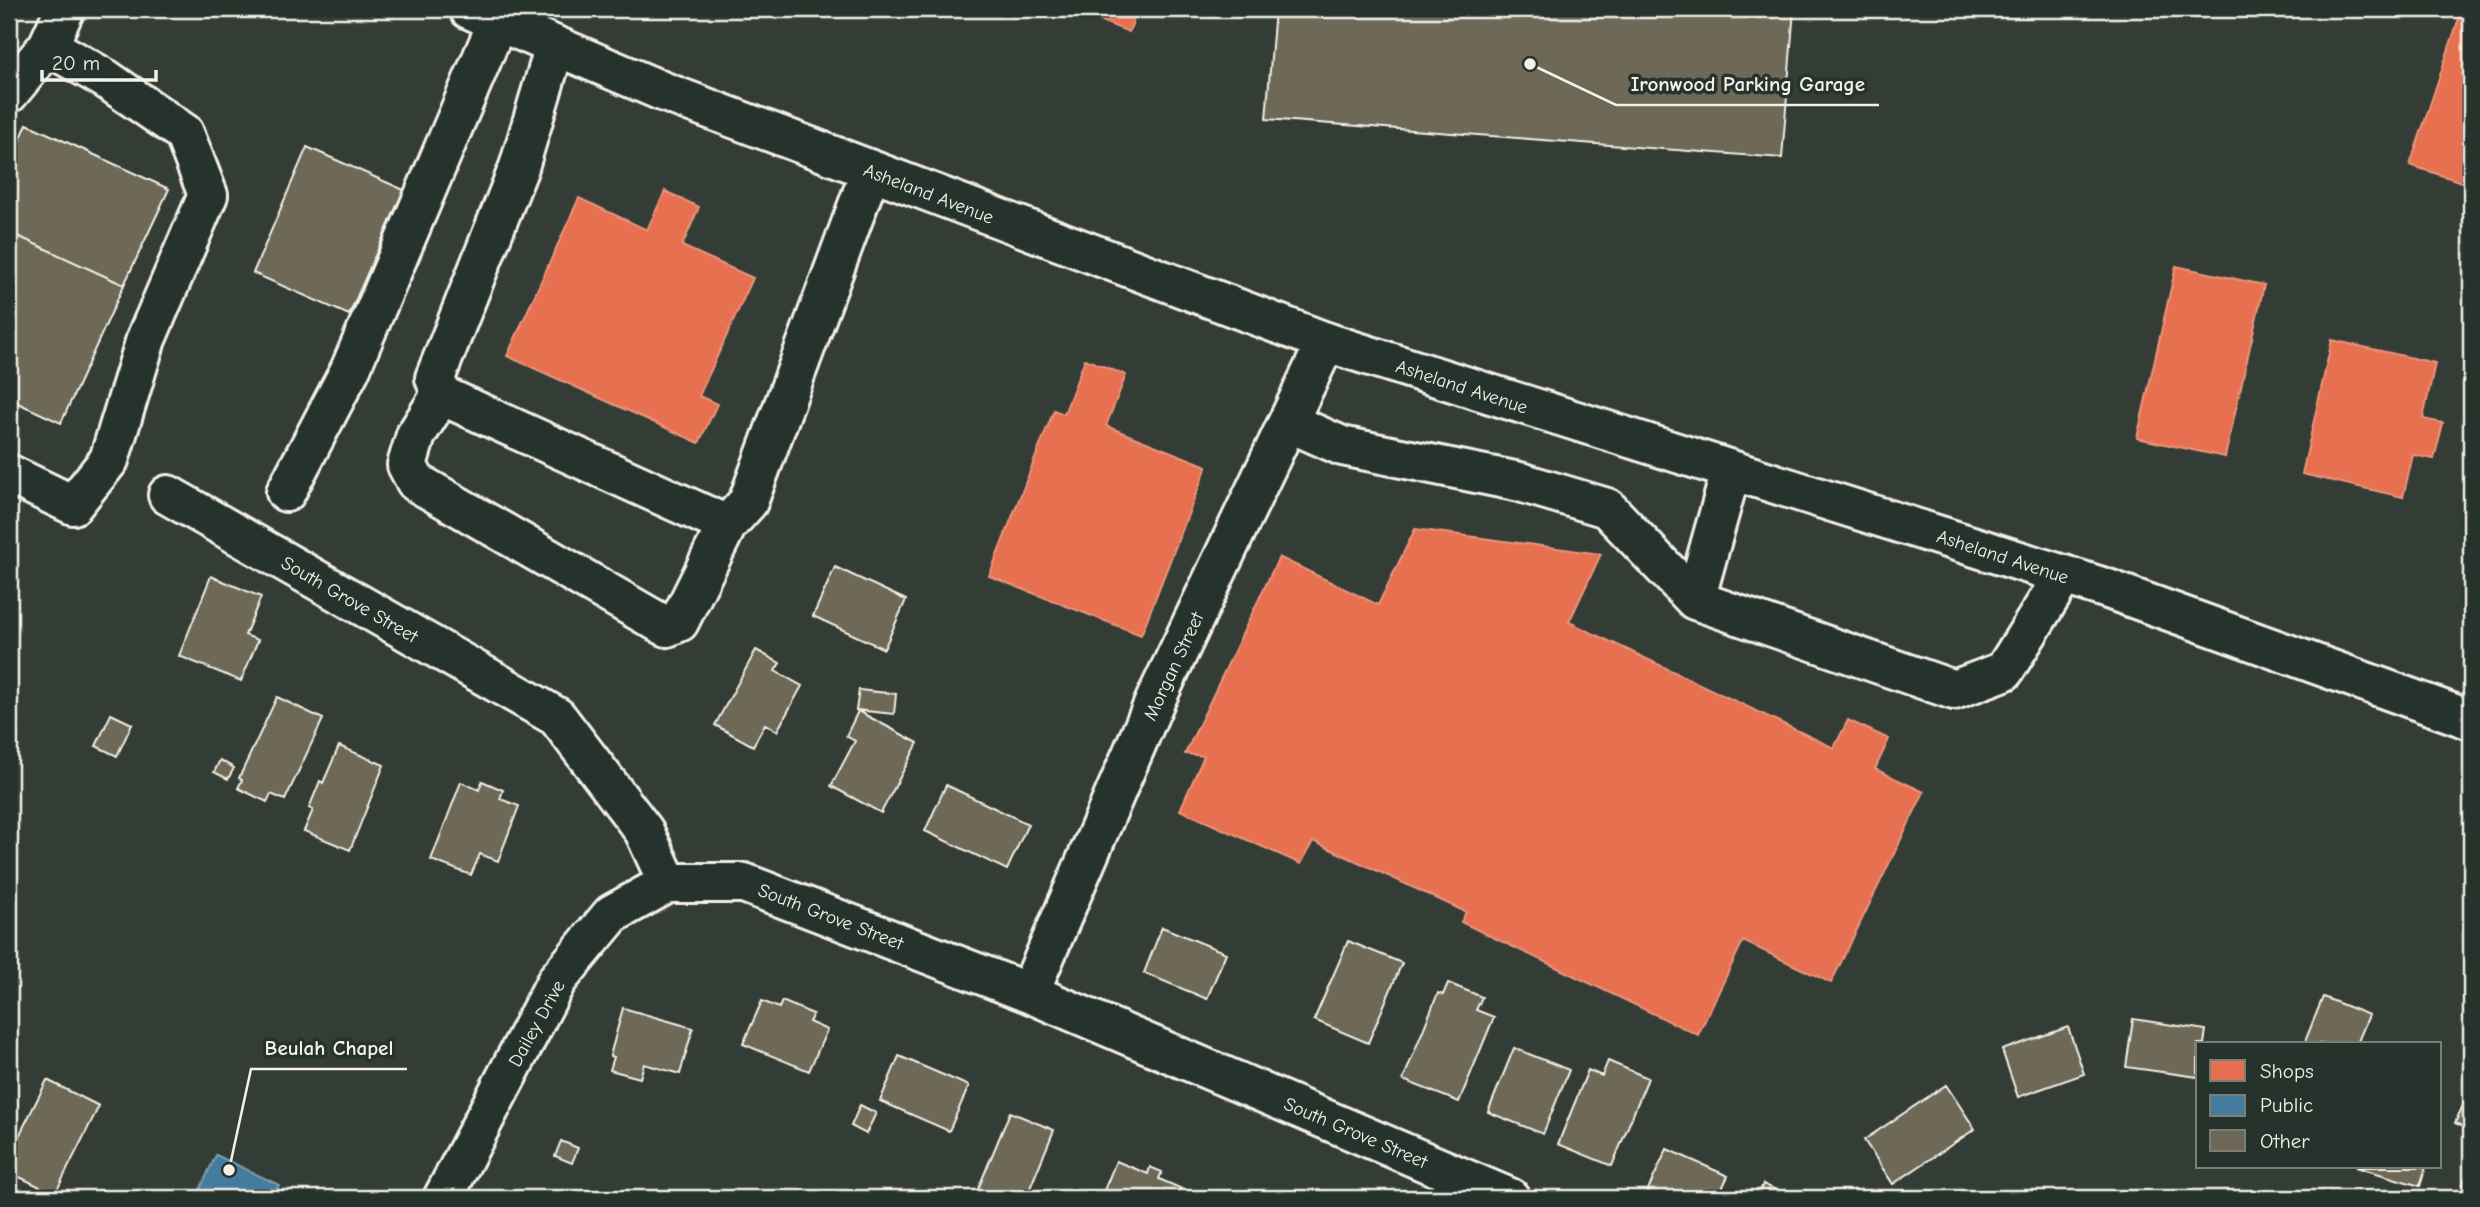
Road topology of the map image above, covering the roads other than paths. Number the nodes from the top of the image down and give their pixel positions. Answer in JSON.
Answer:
{"nodes":[{"id":1,"x":65,"y":9,"type":"edge"},
{"id":2,"x":483,"y":15,"type":"edge"},
{"id":3,"x":48,"y":46,"type":"junction"},
{"id":4,"x":555,"y":46,"type":"junction"},
{"id":5,"x":9,"y":93,"type":"edge"},
{"id":6,"x":872,"y":170,"type":"junction"},
{"id":7,"x":1326,"y":342,"type":"junction"},
{"id":8,"x":441,"y":395,"type":"junction"},
{"id":9,"x":1288,"y":422,"type":"junction"},
{"id":10,"x":1731,"y":471,"type":"junction"},
{"id":11,"x":9,"y":474,"type":"edge"},
{"id":12,"x":286,"y":492,"type":"dead end"},
{"id":13,"x":168,"y":495,"type":"dead end"},
{"id":14,"x":727,"y":525,"type":"junction"},
{"id":15,"x":2064,"y":575,"type":"junction"},
{"id":16,"x":1695,"y":600,"type":"junction"},
{"id":17,"x":2471,"y":720,"type":"edge"},
{"id":18,"x":668,"y":883,"type":"junction"},
{"id":19,"x":1029,"y":993,"type":"junction"},
{"id":20,"x":443,"y":1198,"type":"edge"},
{"id":21,"x":1510,"y":1198,"type":"edge"}],
"edges":[{"from":1,"to":3,"type":"street"},
{"from":2,"to":4,"type":"street","name":"Asheland Avenue"},
{"from":2,"to":12,"type":"street"},
{"from":3,"to":5,"type":"street"},
{"from":3,"to":11,"type":"street"},
{"from":4,"to":6,"type":"street","name":"Asheland Avenue"},
{"from":4,"to":8,"type":"street"},
{"from":6,"to":7,"type":"street","name":"Asheland Avenue"},
{"from":6,"to":14,"type":"street"},
{"from":7,"to":9,"type":"street","name":"Morgan Street"},
{"from":7,"to":10,"type":"street","name":"Asheland Avenue"},
{"from":8,"to":14,"type":"street"},
{"from":8,"to":14,"type":"street"},
{"from":9,"to":16,"type":"street"},
{"from":9,"to":19,"type":"street","name":"Morgan Street"},
{"from":10,"to":15,"type":"street","name":"Asheland Avenue"},
{"from":10,"to":16,"type":"street"},
{"from":13,"to":18,"type":"street","name":"South Grove Street"},
{"from":15,"to":16,"type":"street"},
{"from":15,"to":17,"type":"street","name":"Asheland Avenue"},
{"from":18,"to":19,"type":"street","name":"South Grove Street"},
{"from":18,"to":20,"type":"street","name":"Dailey Drive"},
{"from":19,"to":21,"type":"street","name":"South Grove Street"}]}
